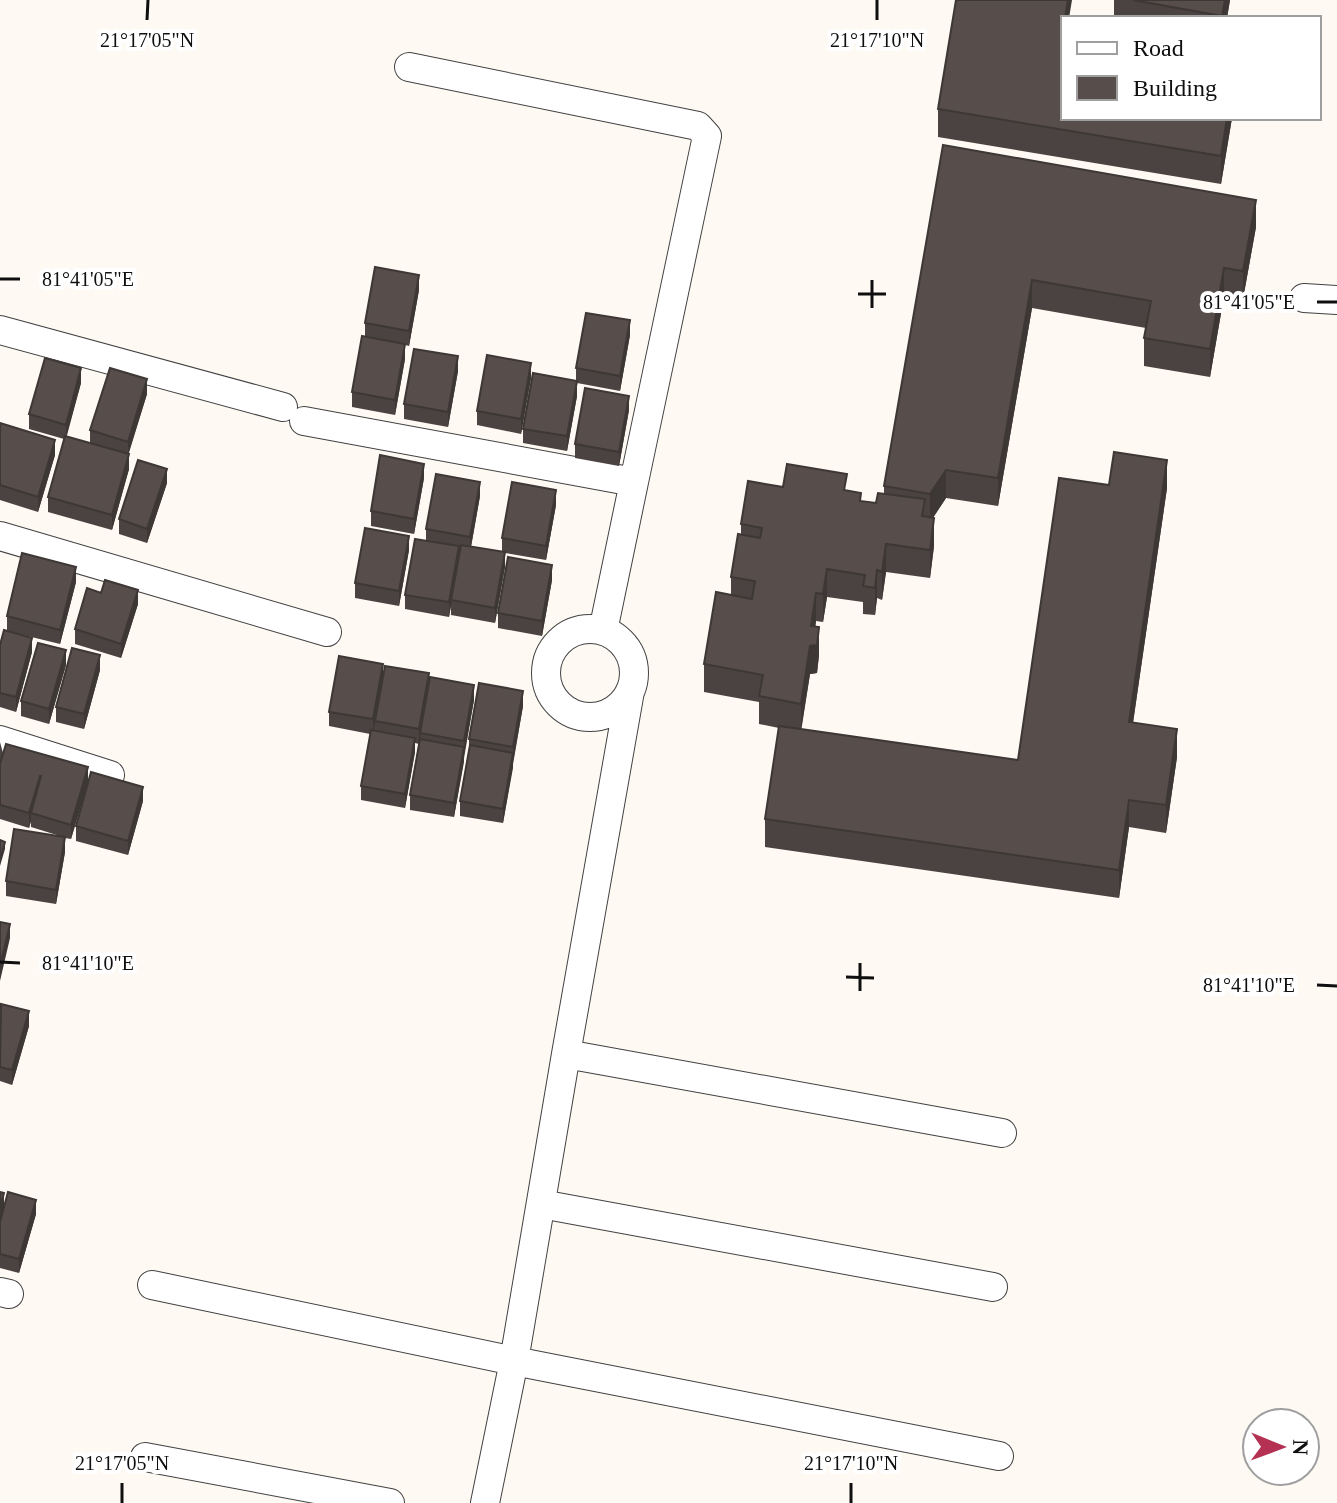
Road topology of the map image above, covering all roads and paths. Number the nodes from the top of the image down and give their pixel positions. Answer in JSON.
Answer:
{"nodes":[{"id":1,"x":409,"y":67,"type":"dead end"},
{"id":2,"x":1304,"y":298,"type":"dead end"},
{"id":3,"x":1337,"y":300,"type":"edge"},
{"id":4,"x":0,"y":330,"type":"edge"},
{"id":5,"x":634,"y":482,"type":"junction"},
{"id":6,"x":0,"y":536,"type":"edge"},
{"id":7,"x":603,"y":631,"type":"junction"},
{"id":8,"x":327,"y":632,"type":"dead end"},
{"id":9,"x":630,"y":691,"type":"junction"},
{"id":10,"x":0,"y":740,"type":"edge"},
{"id":11,"x":110,"y":775,"type":"edge"},
{"id":12,"x":566,"y":1054,"type":"junction"},
{"id":13,"x":1002,"y":1133,"type":"dead end"},
{"id":14,"x":541,"y":1204,"type":"junction"},
{"id":15,"x":152,"y":1285,"type":"dead end"},
{"id":16,"x":993,"y":1287,"type":"dead end"},
{"id":17,"x":514,"y":1361,"type":"junction"},
{"id":18,"x":999,"y":1456,"type":"dead end"},
{"id":19,"x":145,"y":1457,"type":"dead end"},
{"id":20,"x":390,"y":1503,"type":"edge"},
{"id":21,"x":485,"y":1503,"type":"edge"}],
"edges":[{"from":1,"to":5,"type":"street"},
{"from":2,"to":3,"type":"street"},
{"from":4,"to":5,"type":"street"},
{"from":5,"to":7,"type":"street"},
{"from":6,"to":8,"type":"street"},
{"from":7,"to":9,"type":"street"},
{"from":7,"to":9,"type":"street"},
{"from":9,"to":12,"type":"street"},
{"from":10,"to":11,"type":"street"},
{"from":12,"to":13,"type":"street"},
{"from":12,"to":14,"type":"street"},
{"from":14,"to":16,"type":"street"},
{"from":14,"to":17,"type":"street"},
{"from":15,"to":17,"type":"street"},
{"from":17,"to":18,"type":"street"},
{"from":17,"to":21,"type":"street"},
{"from":19,"to":20,"type":"street"}]}
